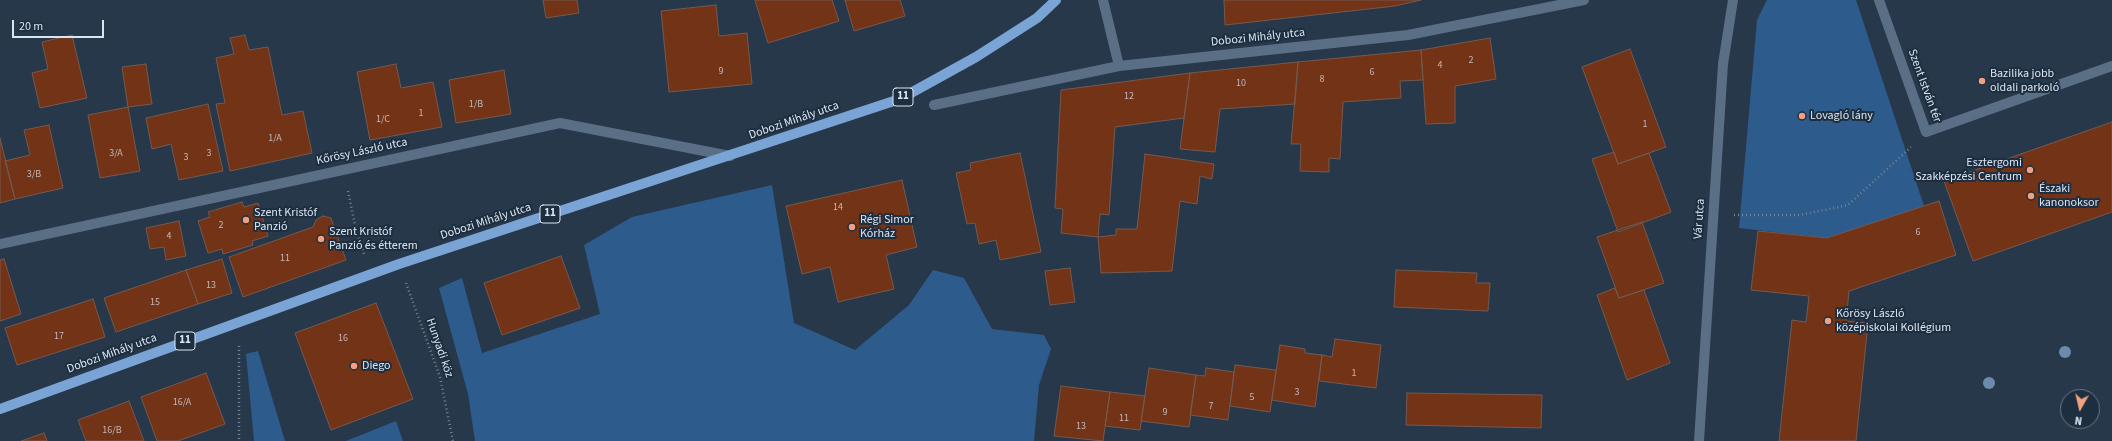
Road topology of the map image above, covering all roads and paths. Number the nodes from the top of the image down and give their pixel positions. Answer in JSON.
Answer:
{"nodes":[{"id":1,"x":1056,"y":0,"type":"edge"},
{"id":2,"x":1103,"y":0,"type":"edge"},
{"id":3,"x":1584,"y":0,"type":"edge"},
{"id":4,"x":1733,"y":0,"type":"edge"},
{"id":5,"x":1879,"y":0,"type":"edge"},
{"id":6,"x":1119,"y":66,"type":"junction"},
{"id":7,"x":2112,"y":66,"type":"edge"},
{"id":8,"x":934,"y":105,"type":"dead end"},
{"id":9,"x":1926,"y":132,"type":"junction"},
{"id":10,"x":730,"y":156,"type":"junction"},
{"id":11,"x":343,"y":169,"type":"junction"},
{"id":12,"x":1713,"y":215,"type":"junction"},
{"id":13,"x":0,"y":244,"type":"edge"},
{"id":14,"x":399,"y":264,"type":"junction"},
{"id":15,"x":370,"y":274,"type":"junction"},
{"id":16,"x":238,"y":321,"type":"junction"},
{"id":17,"x":0,"y":409,"type":"edge"},
{"id":18,"x":239,"y":441,"type":"edge"},
{"id":19,"x":453,"y":441,"type":"edge"},
{"id":20,"x":1699,"y":441,"type":"edge"}],
"edges":[{"from":1,"to":10,"type":"main road","name":"Dobozi Mihály utca","number":"11"},
{"from":2,"to":6,"type":"street"},
{"from":3,"to":6,"type":"street","name":"Dobozi Mihály utca"},
{"from":4,"to":12,"type":"street","name":"Vár utca"},
{"from":5,"to":9,"type":"street","name":"Szent István tér"},
{"from":6,"to":8,"type":"street","name":"Dobozi Mihály utca"},
{"from":7,"to":9,"type":"street","name":"Szent István tér"},
{"from":9,"to":12,"type":"path"},
{"from":10,"to":11,"type":"street","name":"Kőrösy László utca"},
{"from":10,"to":14,"type":"main road","name":"Dobozi Mihály utca","number":"11"},
{"from":11,"to":13,"type":"street","name":"Kőrösy László utca"},
{"from":11,"to":15,"type":"path"},
{"from":12,"to":20,"type":"street","name":"Vár utca"},
{"from":14,"to":15,"type":"main road","name":"Dobozi Mihály utca","number":"11"},
{"from":14,"to":19,"type":"path","name":"Hunyadi köz"},
{"from":15,"to":16,"type":"main road","name":"Dobozi Mihály utca","number":"11"},
{"from":16,"to":17,"type":"main road","name":"Dobozi Mihály utca","number":"11"},
{"from":16,"to":18,"type":"path"}]}
